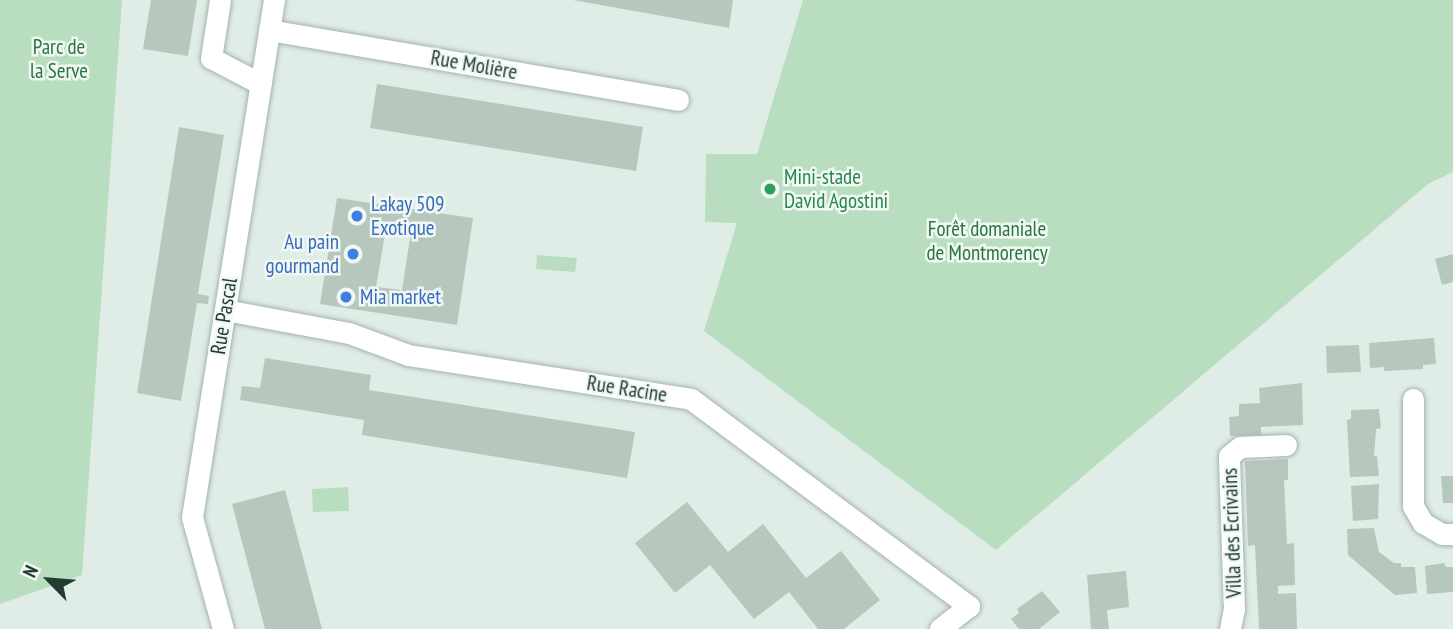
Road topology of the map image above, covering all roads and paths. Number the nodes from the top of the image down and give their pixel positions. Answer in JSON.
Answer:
{"nodes":[{"id":1,"x":220,"y":0,"type":"edge"},
{"id":2,"x":274,"y":0,"type":"edge"},
{"id":3,"x":269,"y":30,"type":"junction"},
{"id":4,"x":261,"y":84,"type":"junction"},
{"id":5,"x":678,"y":100,"type":"dead end"},
{"id":6,"x":225,"y":310,"type":"junction"},
{"id":7,"x":1413,"y":399,"type":"dead end"},
{"id":8,"x":1286,"y":445,"type":"dead end"},
{"id":9,"x":1453,"y":534,"type":"edge"},
{"id":10,"x":223,"y":629,"type":"edge"},
{"id":11,"x":940,"y":629,"type":"edge"},
{"id":12,"x":1230,"y":629,"type":"edge"}],
"edges":[{"from":1,"to":4,"type":"street"},
{"from":2,"to":3,"type":"street","name":"Rue Pascal"},
{"from":3,"to":4,"type":"street","name":"Rue Pascal"},
{"from":3,"to":5,"type":"street","name":"Rue Molière"},
{"from":4,"to":6,"type":"street","name":"Rue Pascal"},
{"from":6,"to":10,"type":"street","name":"Rue Pascal"},
{"from":6,"to":11,"type":"street","name":"Rue Racine"},
{"from":7,"to":9,"type":"street"},
{"from":8,"to":12,"type":"street","name":"Villa des Ecrivains"}]}
